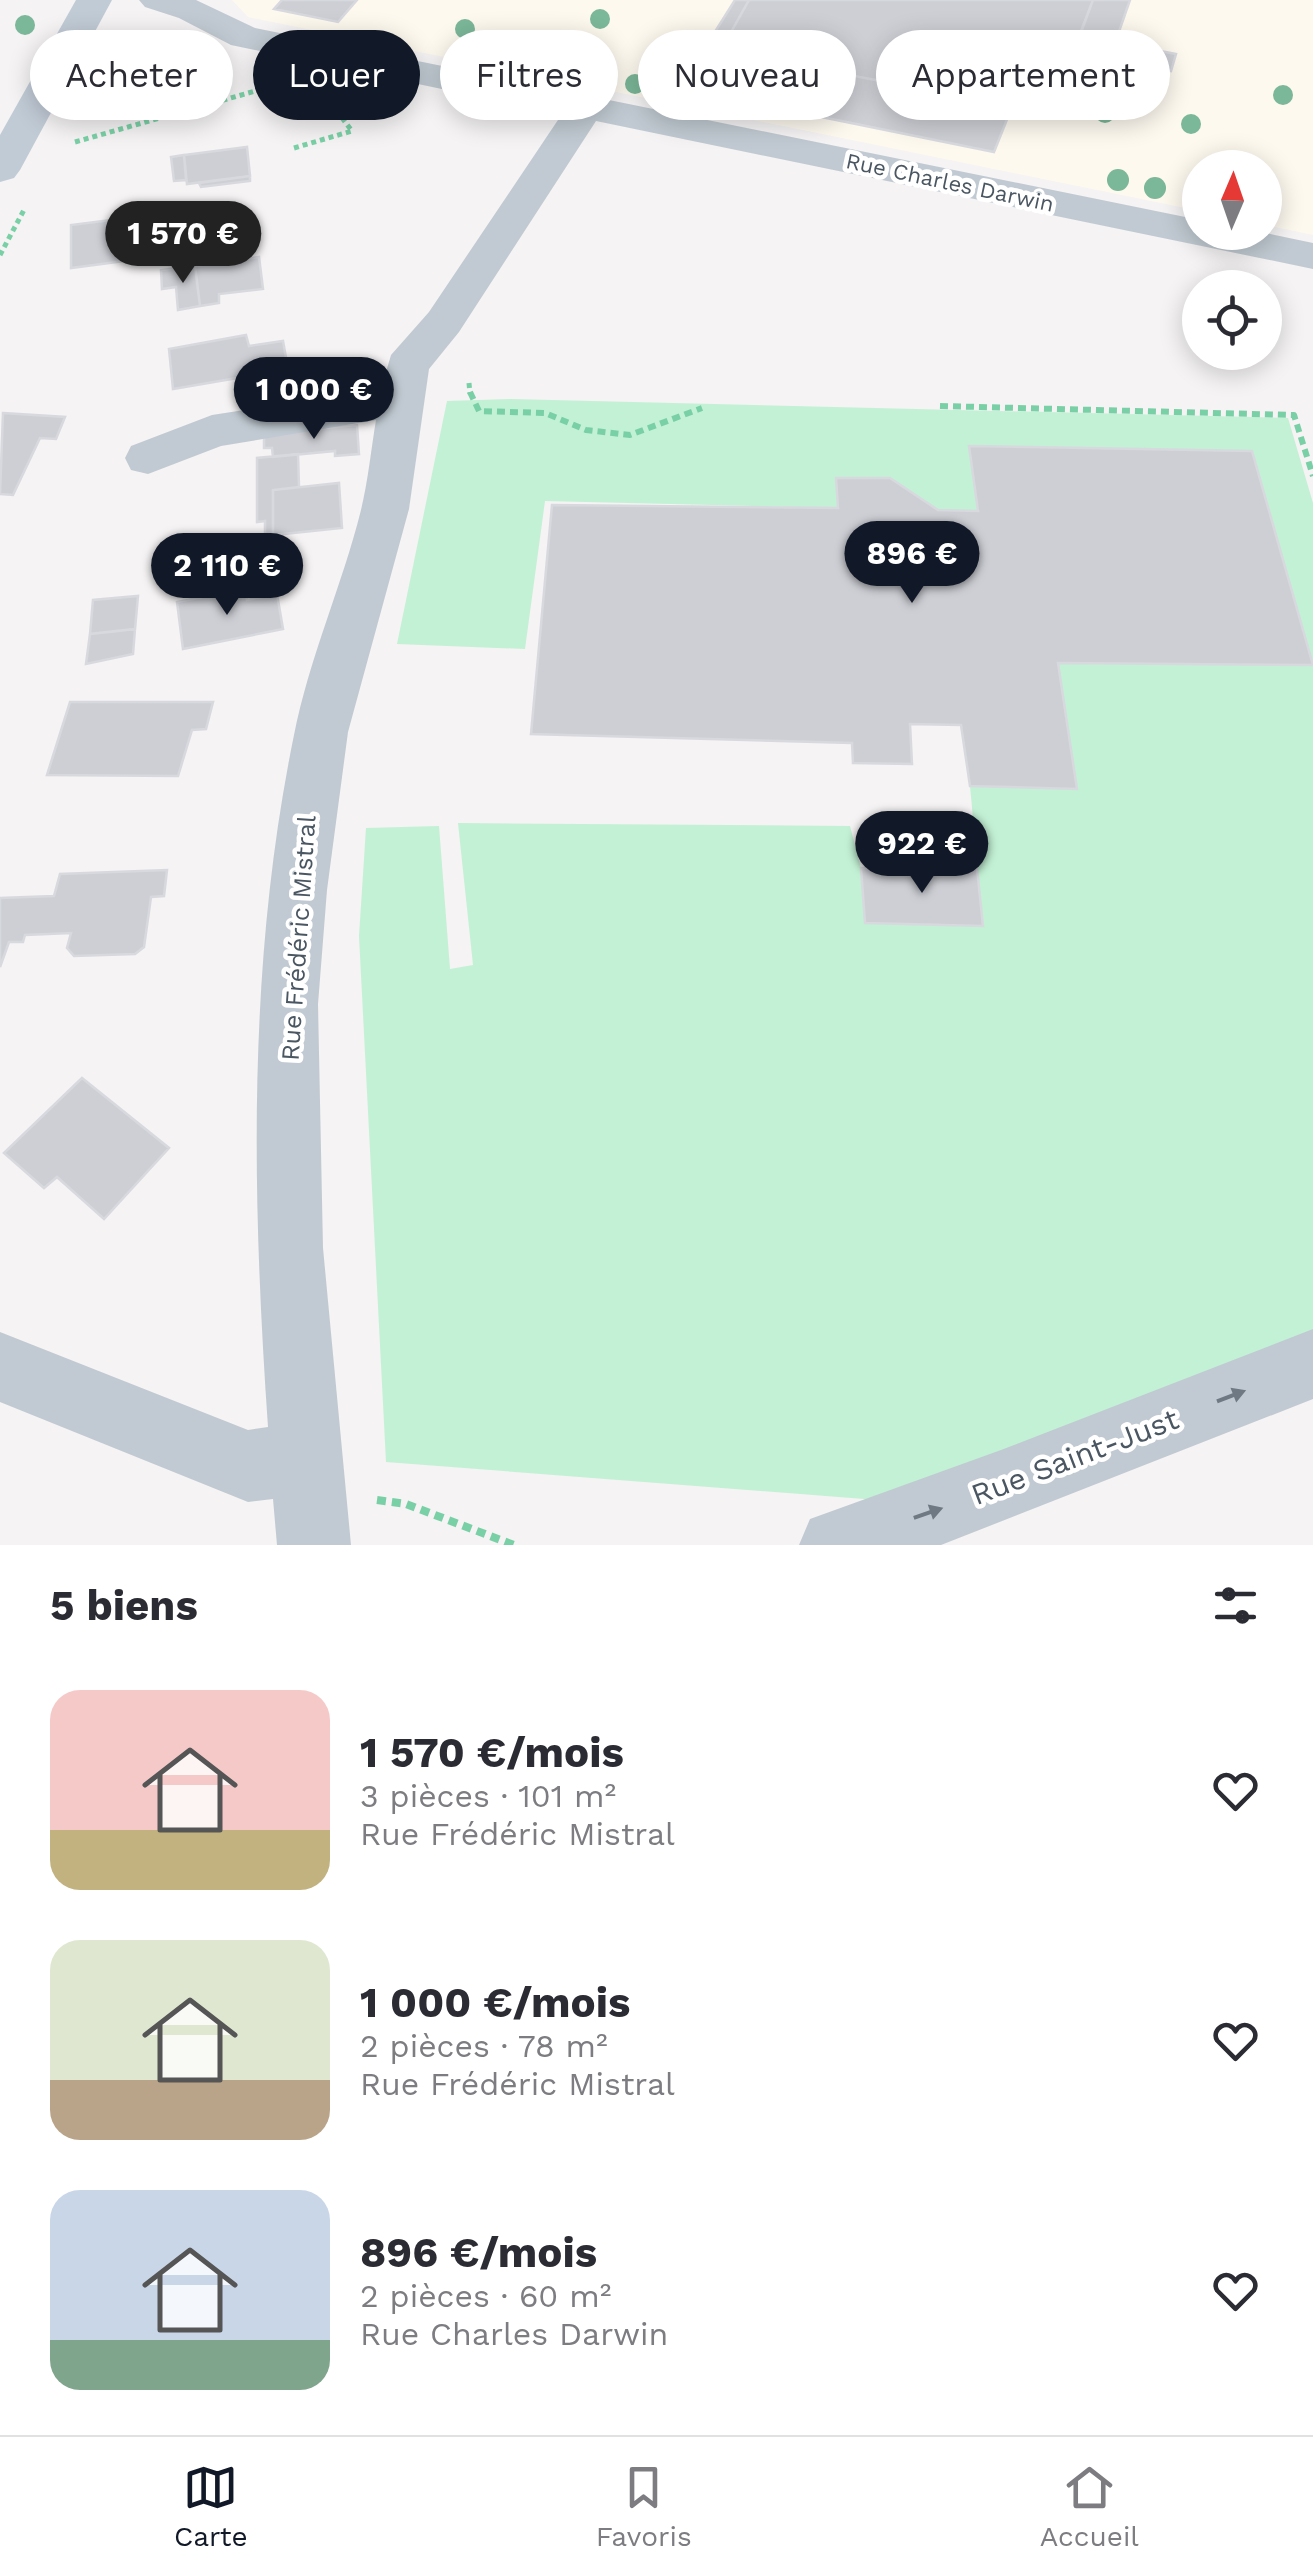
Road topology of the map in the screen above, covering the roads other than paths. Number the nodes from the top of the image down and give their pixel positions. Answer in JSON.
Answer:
{"nodes":[{"id":1,"x":94,"y":0,"type":"edge"},
{"id":2,"x":157,"y":0,"type":"edge"},
{"id":3,"x":440,"y":77,"type":"edge"},
{"id":4,"x":618,"y":114,"type":"edge"},
{"id":5,"x":577,"y":120,"type":"edge"},
{"id":6,"x":0,"y":170,"type":"edge"},
{"id":7,"x":1313,"y":256,"type":"edge"},
{"id":8,"x":400,"y":402,"type":"junction"},
{"id":9,"x":148,"y":458,"type":"dead end"},
{"id":10,"x":1313,"y":1364,"type":"edge"},
{"id":11,"x":0,"y":1367,"type":"edge"},
{"id":12,"x":308,"y":1498,"type":"edge"},
{"id":13,"x":836,"y":1545,"type":"edge"}],
"edges":[{"from":1,"to":6,"type":"main road"},
{"from":2,"to":3,"type":"street"},
{"from":4,"to":7,"type":"street","name":"Rue Charles Darwin"},
{"from":5,"to":8,"type":"street","name":"Rue Frédéric Mistral"},
{"from":8,"to":9,"type":"street"},
{"from":8,"to":12,"type":"street","name":"Rue Frédéric Mistral"},
{"from":13,"to":10,"type":"street","name":"Rue Saint-Just","one_way":true},
{"from":11,"to":12,"type":"street"}]}
